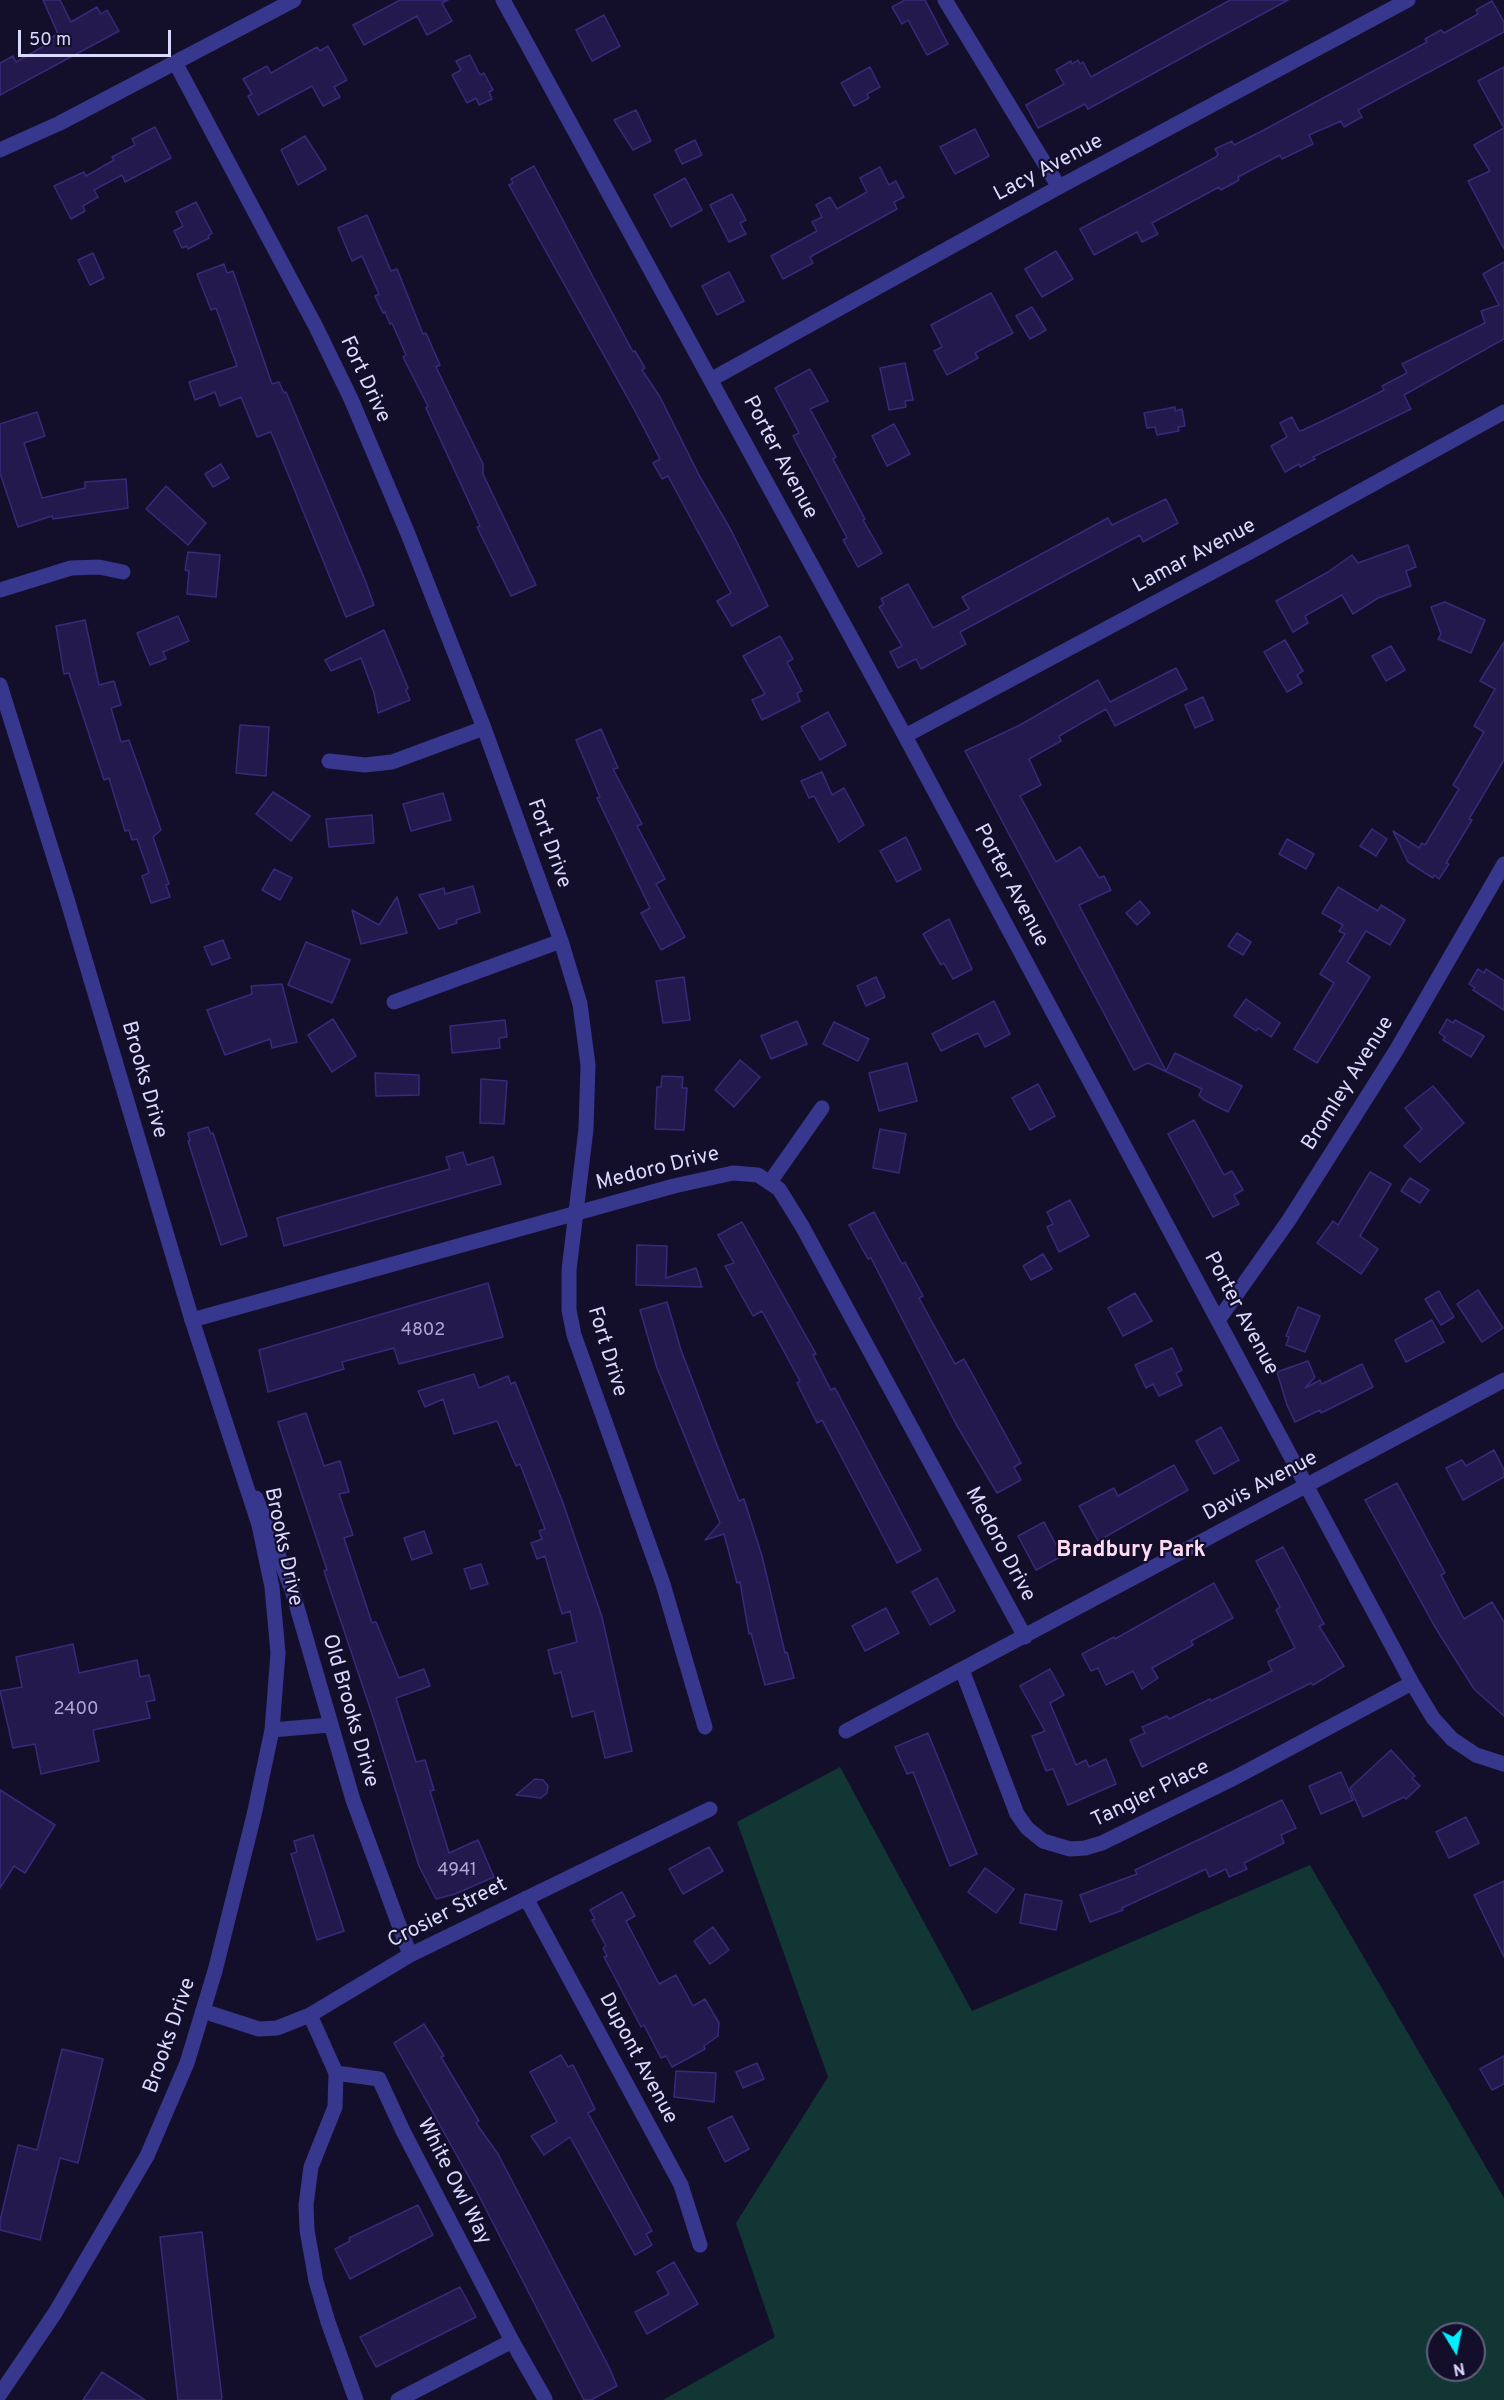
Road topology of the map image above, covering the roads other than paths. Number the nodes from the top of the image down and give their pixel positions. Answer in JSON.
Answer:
{"nodes":[{"id":1,"x":294,"y":0,"type":"edge"},
{"id":2,"x":503,"y":0,"type":"edge"},
{"id":3,"x":945,"y":0,"type":"edge"},
{"id":4,"x":1408,"y":0,"type":"edge"},
{"id":5,"x":176,"y":64,"type":"junction"},
{"id":6,"x":0,"y":150,"type":"edge"},
{"id":7,"x":1059,"y":187,"type":"junction"},
{"id":8,"x":712,"y":379,"type":"junction"},
{"id":9,"x":1504,"y":412,"type":"edge"},
{"id":10,"x":123,"y":572,"type":"dead end"},
{"id":11,"x":0,"y":590,"type":"edge"},
{"id":12,"x":0,"y":685,"type":"edge"},
{"id":13,"x":484,"y":728,"type":"junction"},
{"id":14,"x":905,"y":736,"type":"junction"},
{"id":15,"x":329,"y":761,"type":"dead end"},
{"id":16,"x":1504,"y":864,"type":"edge"},
{"id":17,"x":561,"y":941,"type":"junction"},
{"id":18,"x":394,"y":1002,"type":"dead end"},
{"id":19,"x":822,"y":1108,"type":"dead end"},
{"id":20,"x":770,"y":1182,"type":"junction"},
{"id":21,"x":575,"y":1213,"type":"junction"},
{"id":22,"x":1219,"y":1319,"type":"junction"},
{"id":23,"x":192,"y":1320,"type":"junction"},
{"id":24,"x":1504,"y":1380,"type":"edge"},
{"id":25,"x":246,"y":1479,"type":"junction"},
{"id":26,"x":1308,"y":1487,"type":"junction"},
{"id":27,"x":1025,"y":1637,"type":"junction"},
{"id":28,"x":962,"y":1670,"type":"junction"},
{"id":29,"x":1412,"y":1683,"type":"junction"},
{"id":30,"x":330,"y":1725,"type":"junction"},
{"id":31,"x":705,"y":1727,"type":"dead end"},
{"id":32,"x":272,"y":1730,"type":"junction"},
{"id":33,"x":846,"y":1731,"type":"dead end"},
{"id":34,"x":1504,"y":1764,"type":"edge"},
{"id":35,"x":710,"y":1809,"type":"dead end"},
{"id":36,"x":526,"y":1898,"type":"junction"},
{"id":37,"x":410,"y":1955,"type":"junction"},
{"id":38,"x":203,"y":2011,"type":"junction"},
{"id":39,"x":310,"y":2015,"type":"junction"},
{"id":40,"x":336,"y":2073,"type":"junction"},
{"id":41,"x":699,"y":2245,"type":"dead end"},
{"id":42,"x":512,"y":2341,"type":"junction"},
{"id":43,"x":0,"y":2394,"type":"edge"},
{"id":44,"x":545,"y":2399,"type":"edge"},
{"id":45,"x":356,"y":2400,"type":"edge"},
{"id":46,"x":398,"y":2400,"type":"edge"}],
"edges":[{"from":1,"to":5,"type":"street"},
{"from":2,"to":8,"type":"street","name":"Porter Avenue"},
{"from":3,"to":7,"type":"street"},
{"from":4,"to":7,"type":"street","name":"Lacy Avenue"},
{"from":5,"to":6,"type":"street"},
{"from":5,"to":13,"type":"street","name":"Fort Drive"},
{"from":7,"to":8,"type":"street","name":"Lacy Avenue"},
{"from":8,"to":14,"type":"street","name":"Porter Avenue"},
{"from":9,"to":14,"type":"street","name":"Lamar Avenue"},
{"from":10,"to":11,"type":"street"},
{"from":12,"to":23,"type":"street","name":"Brooks Drive"},
{"from":13,"to":15,"type":"street"},
{"from":13,"to":17,"type":"street","name":"Fort Drive"},
{"from":14,"to":22,"type":"street","name":"Porter Avenue"},
{"from":16,"to":22,"type":"street","name":"Bromley Avenue"},
{"from":17,"to":18,"type":"street"},
{"from":17,"to":21,"type":"street","name":"Fort Drive"},
{"from":19,"to":20,"type":"street"},
{"from":20,"to":21,"type":"street","name":"Medoro Drive"},
{"from":20,"to":27,"type":"street","name":"Medoro Drive"},
{"from":21,"to":23,"type":"street","name":"Medoro Drive"},
{"from":21,"to":31,"type":"street","name":"Fort Drive"},
{"from":22,"to":26,"type":"street","name":"Porter Avenue"},
{"from":23,"to":25,"type":"street","name":"Brooks Drive"},
{"from":24,"to":26,"type":"street","name":"Davis Avenue"},
{"from":25,"to":30,"type":"street","name":"Old Brooks Drive"},
{"from":25,"to":32,"type":"street","name":"Brooks Drive"},
{"from":26,"to":27,"type":"street","name":"Davis Avenue"},
{"from":26,"to":29,"type":"street","name":"Porter Avenue"},
{"from":27,"to":28,"type":"street","name":"Davis Avenue"},
{"from":28,"to":29,"type":"street","name":"Tangier Place"},
{"from":28,"to":33,"type":"street","name":"Davis Avenue"},
{"from":29,"to":34,"type":"street","name":"Porter Avenue"},
{"from":30,"to":32,"type":"street"},
{"from":30,"to":37,"type":"street","name":"Old Brooks Drive"},
{"from":32,"to":38,"type":"street","name":"Brooks Drive"},
{"from":35,"to":36,"type":"street","name":"Crosier Street"},
{"from":36,"to":37,"type":"street","name":"Crosier Street"},
{"from":36,"to":41,"type":"street","name":"Dupont Avenue"},
{"from":37,"to":39,"type":"street","name":"Crosier Street"},
{"from":38,"to":39,"type":"street","name":"Crosier Street"},
{"from":38,"to":43,"type":"street","name":"Brooks Drive"},
{"from":39,"to":40,"type":"street"},
{"from":40,"to":42,"type":"street","name":"White Owl Way"},
{"from":40,"to":45,"type":"street"},
{"from":42,"to":44,"type":"street","name":"White Owl Way"},
{"from":42,"to":46,"type":"street"}]}
